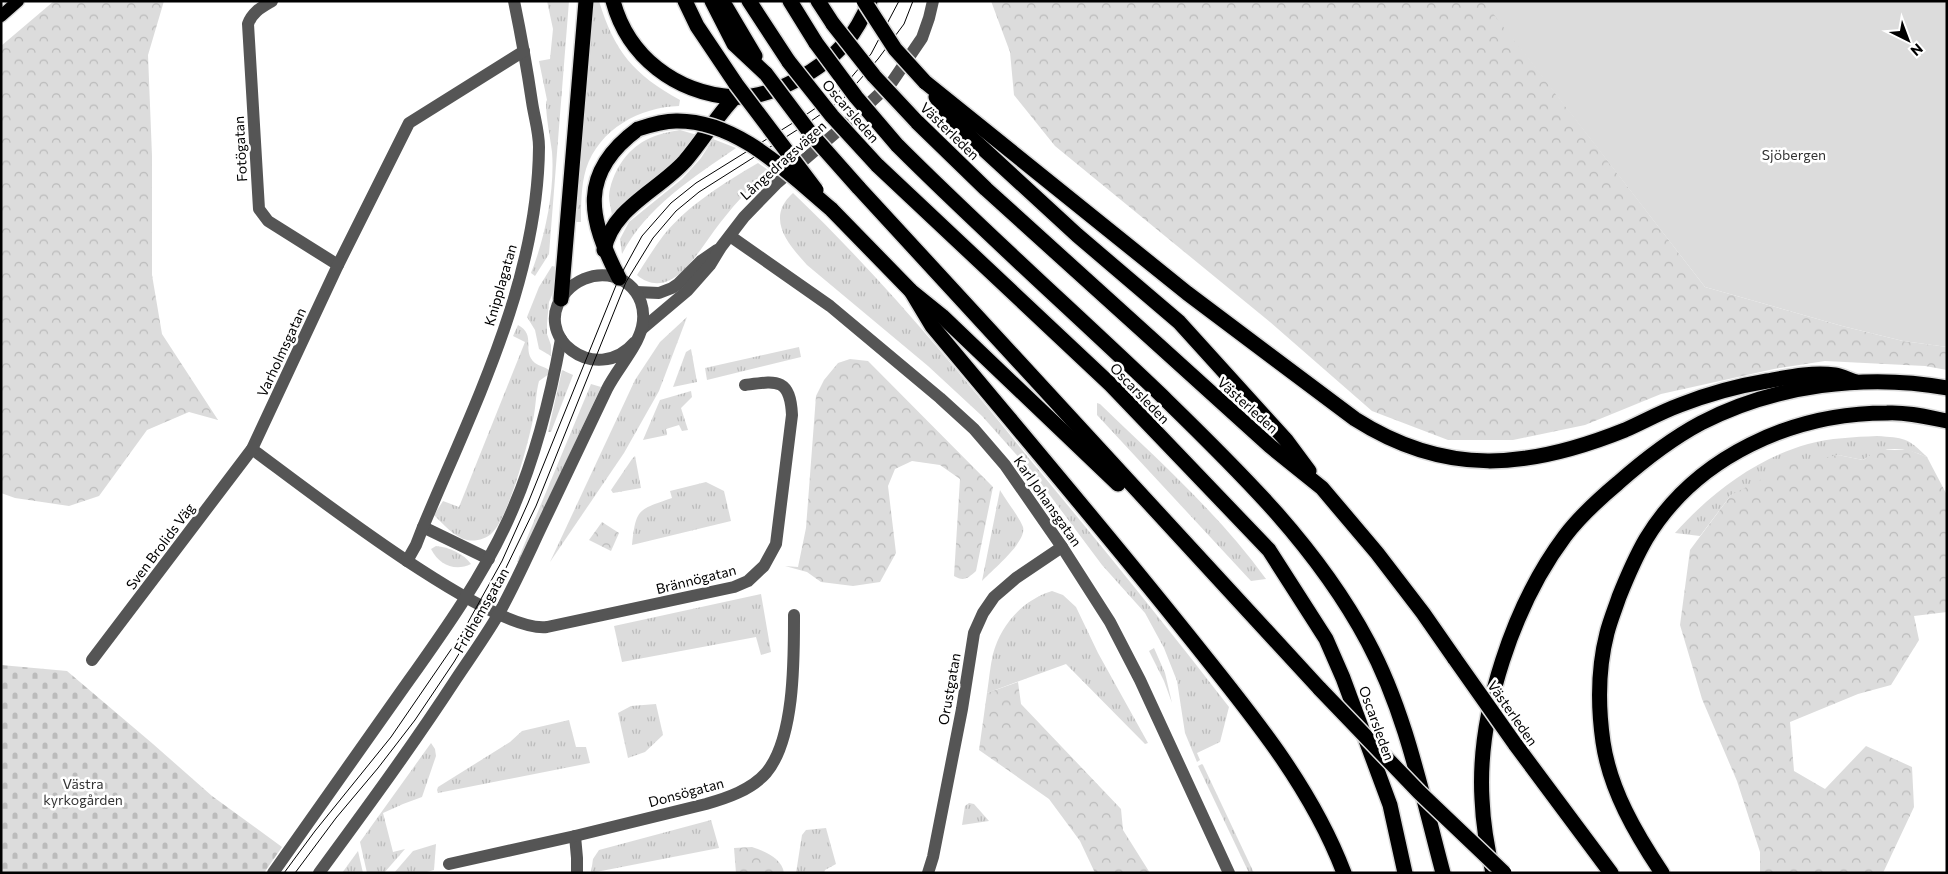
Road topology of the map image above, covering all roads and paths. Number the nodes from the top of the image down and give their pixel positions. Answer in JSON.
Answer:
{"nodes":[{"id":1,"x":18,"y":1,"type":"edge"},
{"id":2,"x":272,"y":1,"type":"edge"},
{"id":3,"x":514,"y":1,"type":"edge"},
{"id":4,"x":586,"y":1,"type":"edge"},
{"id":5,"x":613,"y":1,"type":"edge"},
{"id":6,"x":685,"y":1,"type":"edge"},
{"id":7,"x":712,"y":1,"type":"edge"},
{"id":8,"x":723,"y":1,"type":"edge"},
{"id":9,"x":749,"y":1,"type":"edge"},
{"id":10,"x":790,"y":1,"type":"edge"},
{"id":11,"x":818,"y":1,"type":"edge"},
{"id":12,"x":864,"y":1,"type":"edge"},
{"id":13,"x":870,"y":1,"type":"edge"},
{"id":14,"x":932,"y":1,"type":"edge"},
{"id":15,"x":1,"y":16,"type":"edge"},
{"id":16,"x":524,"y":51,"type":"junction"},
{"id":17,"x":766,"y":74,"type":"junction"},
{"id":18,"x":925,"y":82,"type":"junction"},
{"id":19,"x":735,"y":91,"type":"junction"},
{"id":20,"x":831,"y":209,"type":"junction"},
{"id":21,"x":730,"y":236,"type":"junction"},
{"id":22,"x":721,"y":247,"type":"junction"},
{"id":23,"x":604,"y":250,"type":"junction"},
{"id":24,"x":338,"y":264,"type":"junction"},
{"id":25,"x":619,"y":278,"type":"junction"},
{"id":26,"x":911,"y":291,"type":"junction"},
{"id":27,"x":636,"y":292,"type":"junction"},
{"id":28,"x":561,"y":299,"type":"junction"},
{"id":29,"x":642,"y":329,"type":"junction"},
{"id":30,"x":561,"y":338,"type":"junction"},
{"id":31,"x":636,"y":342,"type":"junction"},
{"id":32,"x":1856,"y":382,"type":"junction"},
{"id":33,"x":745,"y":385,"type":"dead end"},
{"id":34,"x":1947,"y":388,"type":"edge"},
{"id":35,"x":1947,"y":421,"type":"edge"},
{"id":36,"x":252,"y":449,"type":"junction"},
{"id":37,"x":1322,"y":488,"type":"junction"},
{"id":38,"x":422,"y":527,"type":"junction"},
{"id":39,"x":1062,"y":547,"type":"junction"},
{"id":40,"x":488,"y":559,"type":"junction"},
{"id":41,"x":407,"y":561,"type":"junction"},
{"id":42,"x":1220,"y":581,"type":"junction"},
{"id":43,"x":466,"y":596,"type":"junction"},
{"id":44,"x":498,"y":614,"type":"junction"},
{"id":45,"x":794,"y":615,"type":"dead end"},
{"id":46,"x":92,"y":660,"type":"dead end"},
{"id":47,"x":574,"y":836,"type":"junction"},
{"id":48,"x":448,"y":864,"type":"dead end"},
{"id":49,"x":273,"y":873,"type":"edge"},
{"id":50,"x":319,"y":873,"type":"edge"},
{"id":51,"x":577,"y":873,"type":"edge"},
{"id":52,"x":928,"y":873,"type":"edge"},
{"id":53,"x":1229,"y":873,"type":"edge"},
{"id":54,"x":1344,"y":873,"type":"edge"},
{"id":55,"x":1405,"y":873,"type":"edge"},
{"id":56,"x":1443,"y":873,"type":"edge"},
{"id":57,"x":1493,"y":873,"type":"edge"},
{"id":58,"x":1504,"y":873,"type":"edge"},
{"id":59,"x":1611,"y":873,"type":"edge"},
{"id":60,"x":1662,"y":873,"type":"edge"}],
"edges":[{"from":1,"to":15,"type":"main road"},
{"from":2,"to":24,"type":"street","name":"Fotögatan"},
{"from":3,"to":16,"type":"street","name":"Knipplagatan"},
{"from":4,"to":28,"type":"highway"},
{"from":5,"to":19,"type":"highway"},
{"from":6,"to":19,"type":"highway"},
{"from":7,"to":17,"type":"highway"},
{"from":8,"to":17,"type":"highway"},
{"from":9,"to":55,"type":"highway","name":"Oscarsleden","bridge":true},
{"from":10,"to":56,"type":"highway","name":"Oscarsleden","bridge":true},
{"from":11,"to":37,"type":"highway","name":"Västerleden","bridge":true},
{"from":12,"to":18,"type":"highway","bridge":true},
{"from":13,"to":19,"type":"highway"},
{"from":14,"to":21,"type":"street","name":"Långedragsvägen"},
{"from":16,"to":24,"type":"street","name":"Varholmsgatan"},
{"from":16,"to":38,"type":"street","name":"Knipplagatan"},
{"from":17,"to":42,"type":"highway","bridge":true},
{"from":18,"to":32,"type":"highway"},
{"from":18,"to":37,"type":"highway"},
{"from":19,"to":20,"type":"highway","bridge":true},
{"from":19,"to":23,"type":"highway"},
{"from":20,"to":23,"type":"highway","bridge":true},
{"from":20,"to":26,"type":"highway"},
{"from":21,"to":22,"type":"street","name":"Långedragsvägen"},
{"from":21,"to":39,"type":"street","name":"Karl Johansgatan"},
{"from":22,"to":27,"type":"street","name":"Långedragsvägen"},
{"from":22,"to":29,"type":"street","name":"Långedragsvägen"},
{"from":23,"to":25,"type":"highway"},
{"from":24,"to":36,"type":"street","name":"Varholmsgatan"},
{"from":25,"to":27,"type":"street"},
{"from":25,"to":28,"type":"street"},
{"from":26,"to":42,"type":"highway"},
{"from":26,"to":54,"type":"highway"},
{"from":27,"to":29,"type":"street","name":"Fridhemsgatan"},
{"from":28,"to":30,"type":"street","name":"Fridhemsgatan"},
{"from":29,"to":31,"type":"street","name":"Fridhemsgatan"},
{"from":30,"to":31,"type":"street","name":"Fridhemsgatan"},
{"from":30,"to":40,"type":"street","name":"Fridhemsgatan"},
{"from":31,"to":44,"type":"street","name":"Fridhemsgatan"},
{"from":32,"to":34,"type":"highway"},
{"from":32,"to":57,"type":"highway"},
{"from":33,"to":44,"type":"street","name":"Brännögatan"},
{"from":35,"to":60,"type":"highway"},
{"from":36,"to":41,"type":"street"},
{"from":36,"to":46,"type":"street","name":"Sven Brolids Väg"},
{"from":37,"to":59,"type":"highway","name":"Västerleden","bridge":true},
{"from":38,"to":40,"type":"street"},
{"from":38,"to":41,"type":"street","name":"Knipplagatan"},
{"from":39,"to":52,"type":"street","name":"Orustgatan"},
{"from":39,"to":53,"type":"street","name":"Karl Johansgatan"},
{"from":40,"to":43,"type":"street","name":"Fridhemsgatan"},
{"from":41,"to":43,"type":"street"},
{"from":42,"to":58,"type":"highway","bridge":true},
{"from":43,"to":44,"type":"street"},
{"from":43,"to":49,"type":"street","name":"Fridhemsgatan"},
{"from":44,"to":50,"type":"street","name":"Fridhemsgatan"},
{"from":45,"to":47,"type":"street","name":"Donsögatan"},
{"from":47,"to":48,"type":"street","name":"Donsögatan"},
{"from":47,"to":51,"type":"street"}]}
